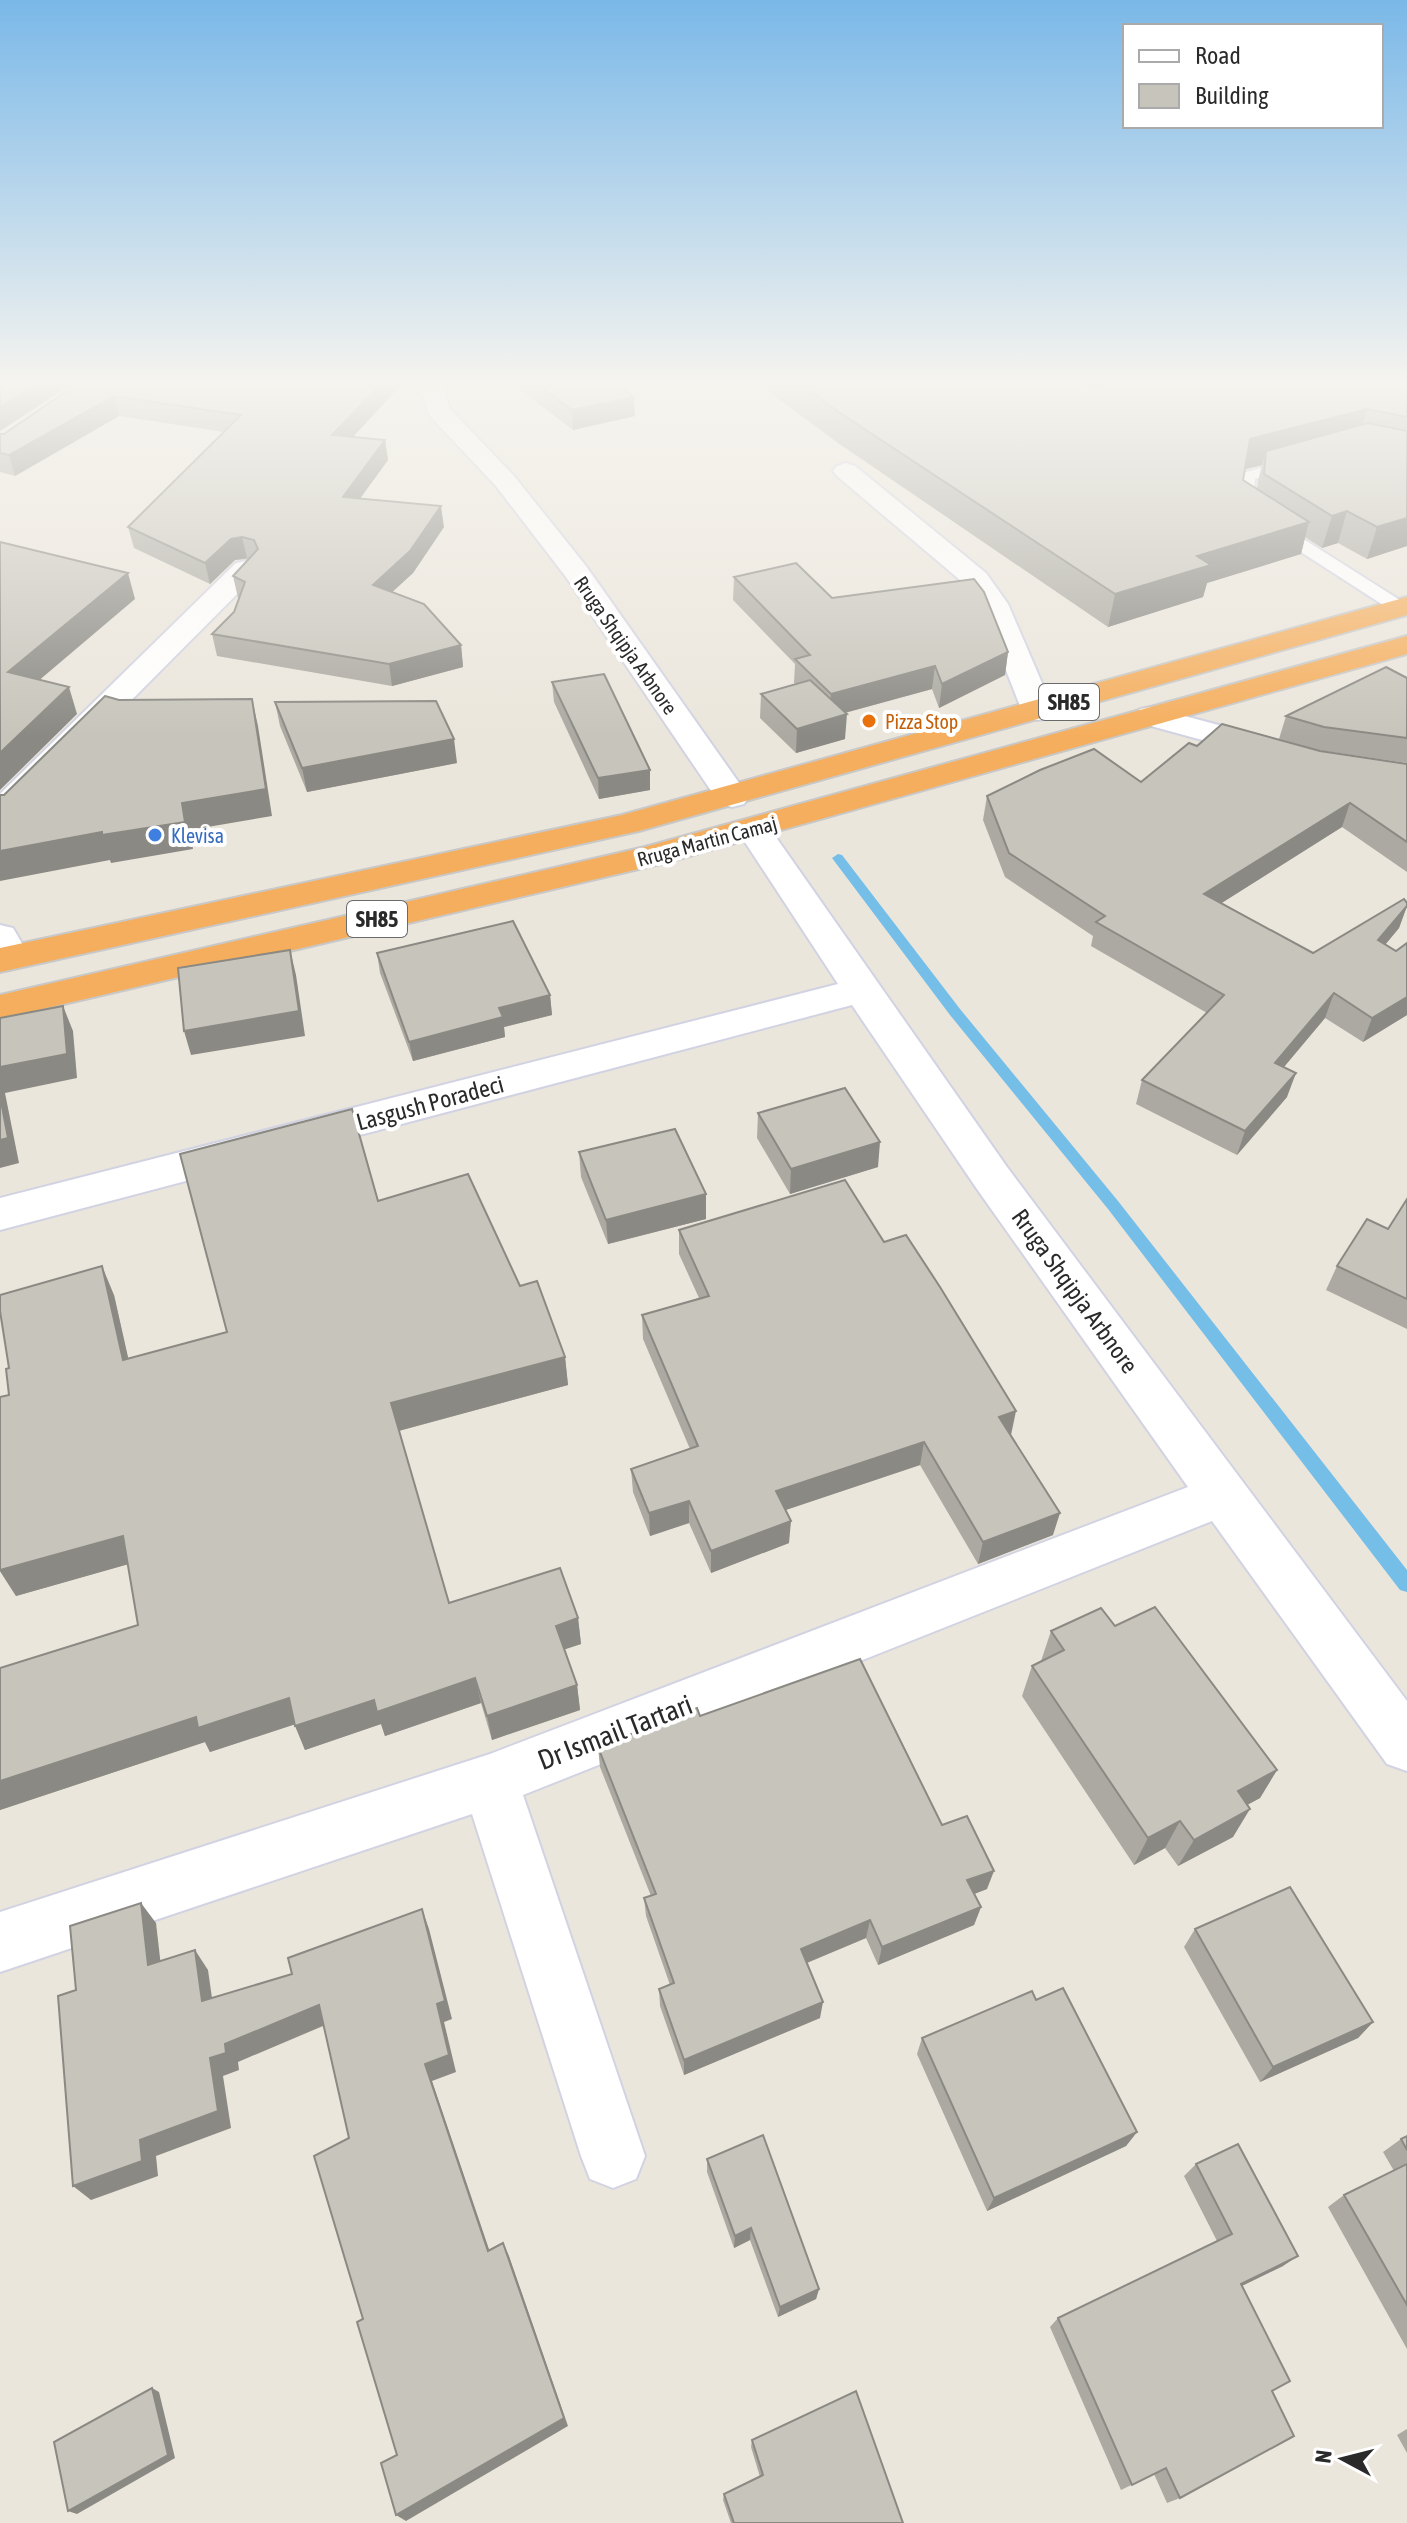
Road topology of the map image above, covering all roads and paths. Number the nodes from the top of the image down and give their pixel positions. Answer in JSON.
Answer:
{"nodes":[{"id":1,"x":520,"y":501,"type":"edge"},
{"id":2,"x":882,"y":501,"type":"edge"},
{"id":3,"x":1246,"y":501,"type":"edge"},
{"id":4,"x":246,"y":569,"type":"edge"},
{"id":5,"x":1404,"y":607,"type":"edge"},
{"id":6,"x":1407,"y":645,"type":"edge"},
{"id":7,"x":1038,"y":711,"type":"junction"},
{"id":8,"x":1151,"y":716,"type":"junction"},
{"id":9,"x":1300,"y":758,"type":"edge"},
{"id":10,"x":0,"y":813,"type":"edge"},
{"id":11,"x":743,"y":813,"type":"junction"},
{"id":12,"x":4,"y":951,"type":"edge"},
{"id":13,"x":859,"y":991,"type":"junction"},
{"id":14,"x":0,"y":1007,"type":"edge"},
{"id":15,"x":0,"y":1214,"type":"edge"},
{"id":16,"x":1221,"y":1496,"type":"junction"},
{"id":17,"x":1407,"y":1745,"type":"edge"},
{"id":18,"x":490,"y":1781,"type":"junction"},
{"id":19,"x":0,"y":1942,"type":"edge"},
{"id":20,"x":613,"y":2156,"type":"dead end"}],
"edges":[{"from":1,"to":11,"type":"street","name":"Rruga Shqipja Arbnore"},
{"from":2,"to":7,"type":"street"},
{"from":3,"to":5,"type":"lane"},
{"from":4,"to":10,"type":"street"},
{"from":5,"to":7,"type":"highway","name":"Rruga Martin Camaj","number":"SH85"},
{"from":6,"to":8,"type":"highway","name":"Rruga Martin Camaj","number":"SH85"},
{"from":7,"to":11,"type":"highway","name":"Rruga Martin Camaj","number":"SH85"},
{"from":8,"to":9,"type":"street"},
{"from":8,"to":11,"type":"highway","name":"Rruga Martin Camaj","number":"SH85"},
{"from":11,"to":12,"type":"highway","name":"Rruga Martin Camaj","number":"SH85"},
{"from":11,"to":13,"type":"street","name":"Rruga Shqipja Arbnore"},
{"from":11,"to":14,"type":"highway","name":"Rruga Martin Camaj","number":"SH85"},
{"from":13,"to":15,"type":"street","name":"Lasgush Poradeci"},
{"from":13,"to":16,"type":"street","name":"Rruga Shqipja Arbnore"},
{"from":16,"to":17,"type":"street","name":"Rruga Shqipja Arbnore"},
{"from":16,"to":18,"type":"street","name":"Dr Ismail Tartari"},
{"from":18,"to":19,"type":"street","name":"Dr Ismail Tartari"},
{"from":18,"to":20,"type":"street"}]}
